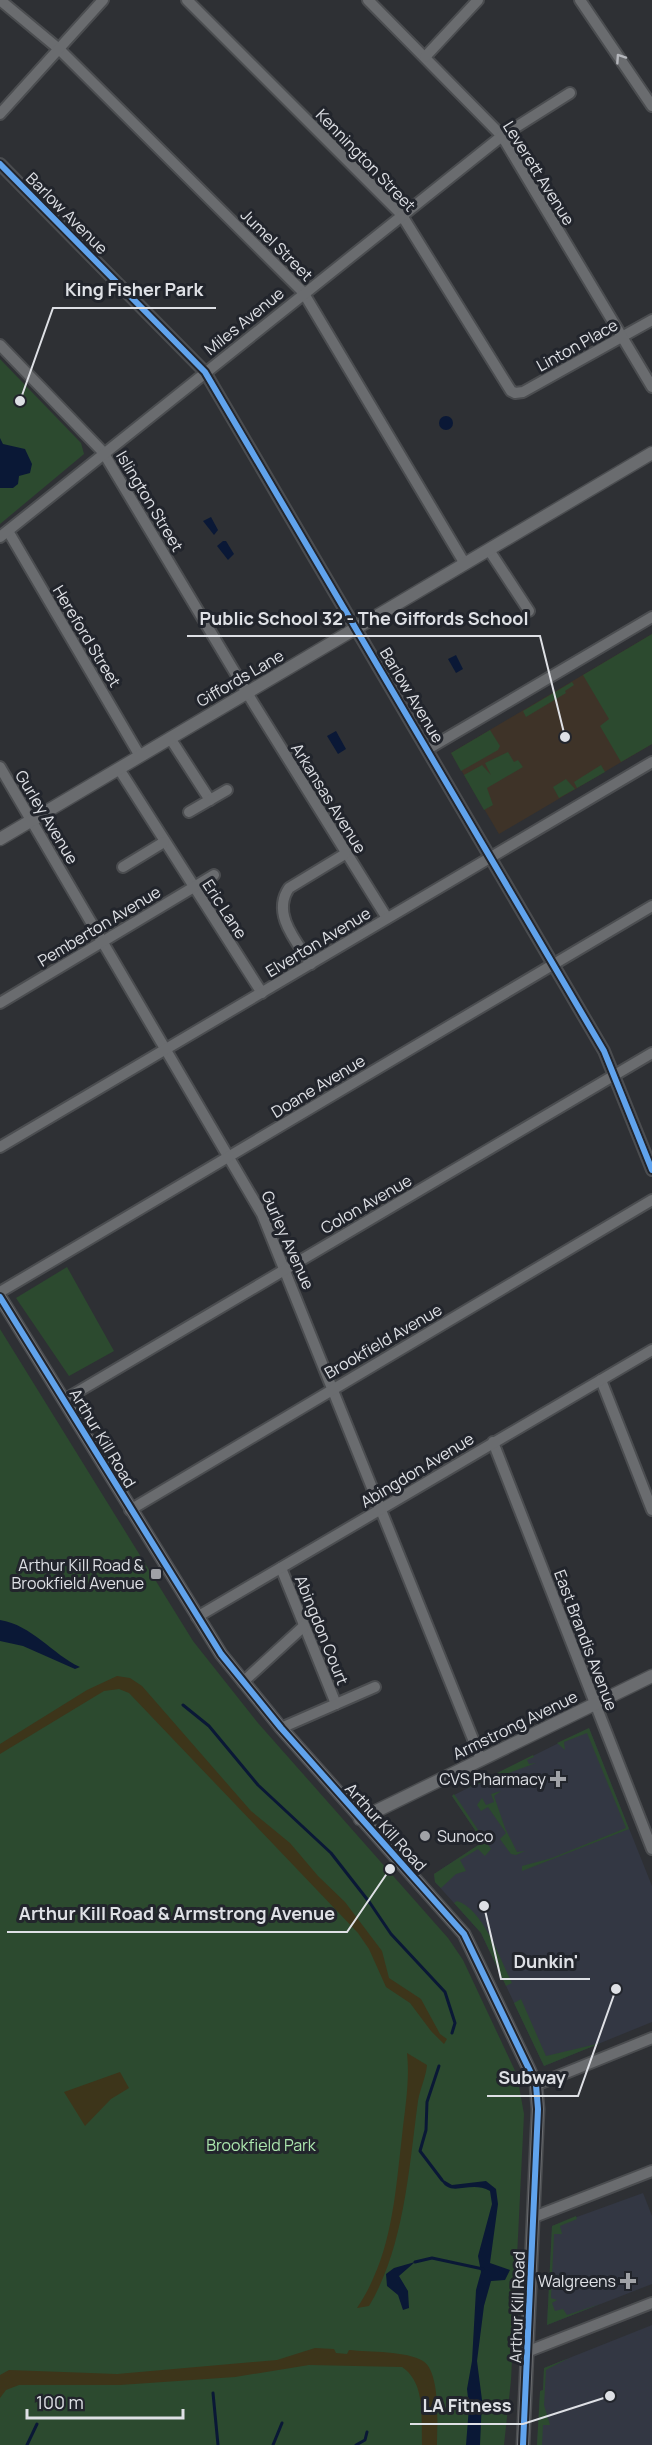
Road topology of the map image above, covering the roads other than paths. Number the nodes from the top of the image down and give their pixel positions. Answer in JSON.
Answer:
{"nodes":[{"id":1,"x":0,"y":0,"type":"edge"},
{"id":2,"x":104,"y":0,"type":"edge"},
{"id":3,"x":187,"y":0,"type":"edge"},
{"id":4,"x":368,"y":0,"type":"edge"},
{"id":5,"x":478,"y":0,"type":"edge"},
{"id":6,"x":580,"y":0,"type":"edge"},
{"id":7,"x":59,"y":49,"type":"junction"},
{"id":8,"x":425,"y":57,"type":"junction"},
{"id":9,"x":570,"y":93,"type":"dead end"},
{"id":10,"x":652,"y":106,"type":"edge"},
{"id":11,"x":0,"y":114,"type":"edge"},
{"id":12,"x":502,"y":136,"type":"junction"},
{"id":13,"x":0,"y":164,"type":"edge"},
{"id":14,"x":401,"y":214,"type":"junction"},
{"id":15,"x":303,"y":292,"type":"junction"},
{"id":16,"x":652,"y":320,"type":"edge"},
{"id":17,"x":622,"y":337,"type":"junction"},
{"id":18,"x":0,"y":345,"type":"edge"},
{"id":19,"x":204,"y":372,"type":"junction"},
{"id":20,"x":652,"y":387,"type":"edge"},
{"id":21,"x":515,"y":393,"type":"joint"},
{"id":22,"x":103,"y":452,"type":"junction"},
{"id":23,"x":652,"y":453,"type":"edge"},
{"id":24,"x":4,"y":534,"type":"edge"},
{"id":25,"x":489,"y":550,"type":"junction"},
{"id":26,"x":465,"y":564,"type":"junction"},
{"id":27,"x":529,"y":611,"type":"dead end"},
{"id":28,"x":652,"y":617,"type":"edge"},
{"id":29,"x":357,"y":628,"type":"junction"},
{"id":30,"x":247,"y":693,"type":"junction"},
{"id":31,"x":170,"y":738,"type":"junction"},
{"id":32,"x":428,"y":749,"type":"junction"},
{"id":33,"x":140,"y":756,"type":"junction"},
{"id":34,"x":652,"y":762,"type":"edge"},
{"id":35,"x":0,"y":767,"type":"edge"},
{"id":36,"x":119,"y":769,"type":"junction"},
{"id":37,"x":227,"y":790,"type":"dead end"},
{"id":38,"x":210,"y":800,"type":"junction"},
{"id":39,"x":189,"y":812,"type":"dead end"},
{"id":40,"x":32,"y":820,"type":"junction"},
{"id":41,"x":0,"y":839,"type":"edge"},
{"id":42,"x":164,"y":842,"type":"junction"},
{"id":43,"x":345,"y":854,"type":"junction"},
{"id":44,"x":492,"y":857,"type":"junction"},
{"id":45,"x":123,"y":867,"type":"dead end"},
{"id":46,"x":214,"y":875,"type":"dead end"},
{"id":47,"x":194,"y":887,"type":"junction"},
{"id":48,"x":652,"y":906,"type":"edge"},
{"id":49,"x":387,"y":918,"type":"junction"},
{"id":50,"x":104,"y":942,"type":"junction"},
{"id":51,"x":555,"y":963,"type":"junction"},
{"id":52,"x":311,"y":964,"type":"junction"},
{"id":53,"x":262,"y":993,"type":"junction"},
{"id":54,"x":0,"y":1003,"type":"edge"},
{"id":55,"x":165,"y":1048,"type":"junction"},
{"id":56,"x":652,"y":1053,"type":"edge"},
{"id":57,"x":615,"y":1075,"type":"junction"},
{"id":58,"x":0,"y":1147,"type":"edge"},
{"id":59,"x":230,"y":1156,"type":"junction"},
{"id":60,"x":652,"y":1170,"type":"edge"},
{"id":61,"x":652,"y":1200,"type":"edge"},
{"id":62,"x":286,"y":1269,"type":"junction"},
{"id":63,"x":0,"y":1292,"type":"edge"},
{"id":64,"x":0,"y":1297,"type":"edge"},
{"id":65,"x":652,"y":1350,"type":"edge"},
{"id":66,"x":601,"y":1380,"type":"junction"},
{"id":67,"x":333,"y":1388,"type":"junction"},
{"id":68,"x":64,"y":1400,"type":"junction"},
{"id":69,"x":493,"y":1442,"type":"junction"},
{"id":70,"x":652,"y":1509,"type":"edge"},
{"id":71,"x":130,"y":1510,"type":"junction"},
{"id":72,"x":380,"y":1510,"type":"junction"},
{"id":73,"x":281,"y":1568,"type":"junction"},
{"id":74,"x":197,"y":1617,"type":"junction"},
{"id":75,"x":304,"y":1626,"type":"junction"},
{"id":76,"x":652,"y":1676,"type":"edge"},
{"id":77,"x":243,"y":1682,"type":"junction"},
{"id":78,"x":375,"y":1686,"type":"dead end"},
{"id":79,"x":336,"y":1704,"type":"junction"},
{"id":80,"x":595,"y":1705,"type":"junction"},
{"id":81,"x":281,"y":1728,"type":"junction"},
{"id":82,"x":481,"y":1759,"type":"junction"},
{"id":83,"x":360,"y":1819,"type":"junction"},
{"id":84,"x":652,"y":1849,"type":"edge"},
{"id":85,"x":652,"y":2038,"type":"edge"},
{"id":86,"x":536,"y":2085,"type":"junction"},
{"id":87,"x":652,"y":2171,"type":"edge"},
{"id":88,"x":534,"y":2217,"type":"junction"},
{"id":89,"x":652,"y":2303,"type":"edge"},
{"id":90,"x":529,"y":2351,"type":"junction"},
{"id":91,"x":523,"y":2445,"type":"edge"}],
"edges":[{"from":1,"to":7,"type":"street","name":"Jumel Street"},
{"from":2,"to":7,"type":"street"},
{"from":3,"to":14,"type":"street","name":"Kennington Street"},
{"from":4,"to":8,"type":"street","name":"Leverett Avenue"},
{"from":5,"to":8,"type":"street"},
{"from":10,"to":6,"type":"street","one_way":true},
{"from":7,"to":11,"type":"street"},
{"from":7,"to":15,"type":"street","name":"Jumel Street"},
{"from":8,"to":12,"type":"street","name":"Leverett Avenue"},
{"from":9,"to":12,"type":"street","name":"Miles Avenue"},
{"from":12,"to":14,"type":"street","name":"Miles Avenue"},
{"from":12,"to":17,"type":"street","name":"Leverett Avenue"},
{"from":13,"to":19,"type":"street","name":"Barlow Avenue"},
{"from":14,"to":15,"type":"street","name":"Miles Avenue"},
{"from":14,"to":21,"type":"street","name":"Kennington Street"},
{"from":15,"to":19,"type":"street","name":"Miles Avenue"},
{"from":15,"to":26,"type":"street","name":"Jumel Street"},
{"from":16,"to":17,"type":"street","name":"Linton Place"},
{"from":17,"to":20,"type":"street","name":"Leverett Avenue"},
{"from":17,"to":21,"type":"street","name":"Linton Place"},
{"from":18,"to":22,"type":"street","name":"Islington Street"},
{"from":19,"to":22,"type":"street","name":"Miles Avenue"},
{"from":19,"to":29,"type":"street","name":"Barlow Avenue"},
{"from":22,"to":24,"type":"street","name":"Miles Avenue"},
{"from":22,"to":30,"type":"street","name":"Islington Street"},
{"from":23,"to":25,"type":"street","name":"Giffords Lane"},
{"from":24,"to":33,"type":"street","name":"Hereford Street"},
{"from":25,"to":26,"type":"street","name":"Giffords Lane"},
{"from":25,"to":27,"type":"street"},
{"from":26,"to":29,"type":"street","name":"Giffords Lane"},
{"from":28,"to":32,"type":"street"},
{"from":29,"to":30,"type":"street","name":"Giffords Lane"},
{"from":29,"to":32,"type":"street","name":"Barlow Avenue"},
{"from":30,"to":31,"type":"street","name":"Giffords Lane"},
{"from":30,"to":43,"type":"street","name":"Arkansas Avenue"},
{"from":31,"to":33,"type":"street","name":"Giffords Lane"},
{"from":31,"to":38,"type":"street"},
{"from":32,"to":44,"type":"street","name":"Barlow Avenue"},
{"from":33,"to":36,"type":"street","name":"Giffords Lane"},
{"from":34,"to":44,"type":"street","name":"Elverton Avenue"},
{"from":35,"to":40,"type":"street","name":"Gurley Avenue"},
{"from":36,"to":40,"type":"street","name":"Giffords Lane"},
{"from":36,"to":42,"type":"street","name":"Eric Lane"},
{"from":37,"to":38,"type":"street"},
{"from":38,"to":39,"type":"street"},
{"from":40,"to":41,"type":"street","name":"Giffords Lane"},
{"from":40,"to":50,"type":"street","name":"Gurley Avenue"},
{"from":42,"to":45,"type":"street"},
{"from":42,"to":47,"type":"street","name":"Eric Lane"},
{"from":43,"to":49,"type":"street","name":"Arkansas Avenue"},
{"from":43,"to":52,"type":"street"},
{"from":44,"to":49,"type":"street","name":"Elverton Avenue"},
{"from":44,"to":51,"type":"street","name":"Barlow Avenue"},
{"from":46,"to":47,"type":"street","name":"Pemberton Avenue"},
{"from":47,"to":50,"type":"street","name":"Pemberton Avenue"},
{"from":47,"to":53,"type":"street","name":"Eric Lane"},
{"from":48,"to":51,"type":"street","name":"Doane Avenue"},
{"from":49,"to":52,"type":"street","name":"Elverton Avenue"},
{"from":50,"to":54,"type":"street","name":"Pemberton Avenue"},
{"from":50,"to":55,"type":"street","name":"Gurley Avenue"},
{"from":51,"to":57,"type":"street","name":"Barlow Avenue"},
{"from":51,"to":59,"type":"street","name":"Doane Avenue"},
{"from":52,"to":53,"type":"street","name":"Elverton Avenue"},
{"from":53,"to":55,"type":"street","name":"Elverton Avenue"},
{"from":55,"to":58,"type":"street","name":"Elverton Avenue"},
{"from":55,"to":59,"type":"street","name":"Gurley Avenue"},
{"from":56,"to":57,"type":"street","name":"Colon Avenue"},
{"from":57,"to":60,"type":"street","name":"Barlow Avenue"},
{"from":57,"to":62,"type":"street","name":"Colon Avenue"},
{"from":59,"to":62,"type":"street","name":"Gurley Avenue"},
{"from":59,"to":63,"type":"street","name":"Doane Avenue"},
{"from":61,"to":67,"type":"street","name":"Brookfield Avenue"},
{"from":62,"to":67,"type":"street","name":"Gurley Avenue"},
{"from":62,"to":68,"type":"street","name":"Colon Avenue"},
{"from":64,"to":68,"type":"street","name":"Arthur Kill Road"},
{"from":65,"to":66,"type":"street","name":"Abingdon Avenue"},
{"from":66,"to":69,"type":"street","name":"Abingdon Avenue"},
{"from":66,"to":70,"type":"street"},
{"from":67,"to":71,"type":"street","name":"Brookfield Avenue"},
{"from":67,"to":72,"type":"street","name":"Gurley Avenue"},
{"from":68,"to":71,"type":"street","name":"Arthur Kill Road"},
{"from":69,"to":72,"type":"street","name":"Abingdon Avenue"},
{"from":69,"to":80,"type":"street","name":"East Brandis Avenue"},
{"from":71,"to":74,"type":"street","name":"Arthur Kill Road"},
{"from":72,"to":73,"type":"street","name":"Abingdon Avenue"},
{"from":72,"to":82,"type":"street","name":"Gurley Avenue"},
{"from":73,"to":74,"type":"street","name":"Abingdon Avenue"},
{"from":73,"to":75,"type":"street","name":"Abingdon Court"},
{"from":74,"to":77,"type":"street","name":"Arthur Kill Road"},
{"from":75,"to":77,"type":"street"},
{"from":75,"to":79,"type":"street","name":"Abingdon Court"},
{"from":76,"to":80,"type":"street","name":"Armstrong Avenue"},
{"from":77,"to":81,"type":"street","name":"Arthur Kill Road"},
{"from":78,"to":79,"type":"street"},
{"from":79,"to":81,"type":"street"},
{"from":80,"to":82,"type":"street","name":"Armstrong Avenue"},
{"from":80,"to":84,"type":"street","name":"East Brandis Avenue"},
{"from":81,"to":83,"type":"street","name":"Arthur Kill Road"},
{"from":82,"to":83,"type":"street","name":"Armstrong Avenue"},
{"from":83,"to":86,"type":"street","name":"Arthur Kill Road"},
{"from":85,"to":86,"type":"street"},
{"from":86,"to":88,"type":"street","name":"Arthur Kill Road"},
{"from":87,"to":88,"type":"street"},
{"from":88,"to":90,"type":"street","name":"Arthur Kill Road"},
{"from":89,"to":90,"type":"street"},
{"from":90,"to":91,"type":"street","name":"Arthur Kill Road"}]}
